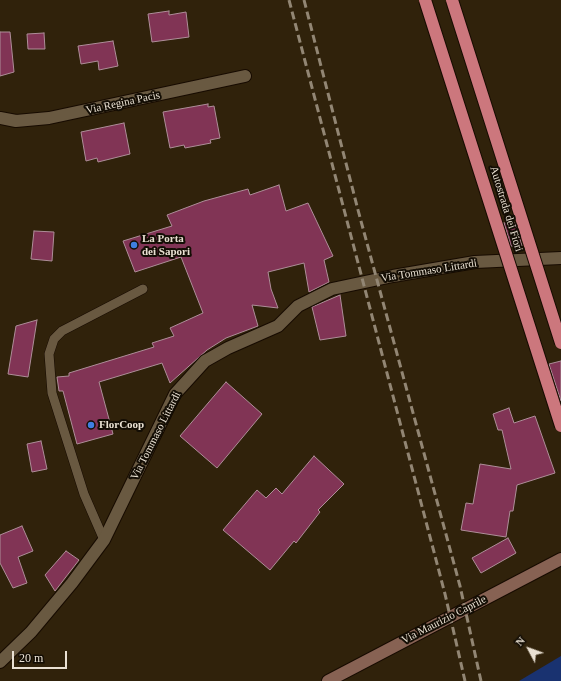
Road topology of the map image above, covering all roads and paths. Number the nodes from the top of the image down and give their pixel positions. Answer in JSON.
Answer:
{"nodes":[{"id":1,"x":425,"y":0,"type":"edge"},
{"id":2,"x":452,"y":0,"type":"edge"},
{"id":3,"x":245,"y":76,"type":"dead end"},
{"id":4,"x":0,"y":118,"type":"edge"},
{"id":5,"x":561,"y":258,"type":"edge"},
{"id":6,"x":143,"y":289,"type":"dead end"},
{"id":7,"x":561,"y":343,"type":"edge"},
{"id":8,"x":561,"y":426,"type":"edge"},
{"id":9,"x":104,"y":540,"type":"junction"},
{"id":10,"x":561,"y":559,"type":"edge"},
{"id":11,"x":2,"y":656,"type":"edge"},
{"id":12,"x":328,"y":681,"type":"edge"}],
"edges":[{"from":1,"to":8,"type":"highway","name":"Autostrada dei Fiori","bridge":true},
{"from":2,"to":7,"type":"highway","name":"Autostrada dei Fiori","bridge":true},
{"from":3,"to":4,"type":"street","name":"Via Regina Pacis"},
{"from":5,"to":9,"type":"street","name":"Via Tommaso Littardi"},
{"from":6,"to":9,"type":"lane"},
{"from":9,"to":11,"type":"street","name":"Via Tommaso Littardi"},
{"from":10,"to":12,"type":"main road","name":"Via Maurizio Caprile"}]}
